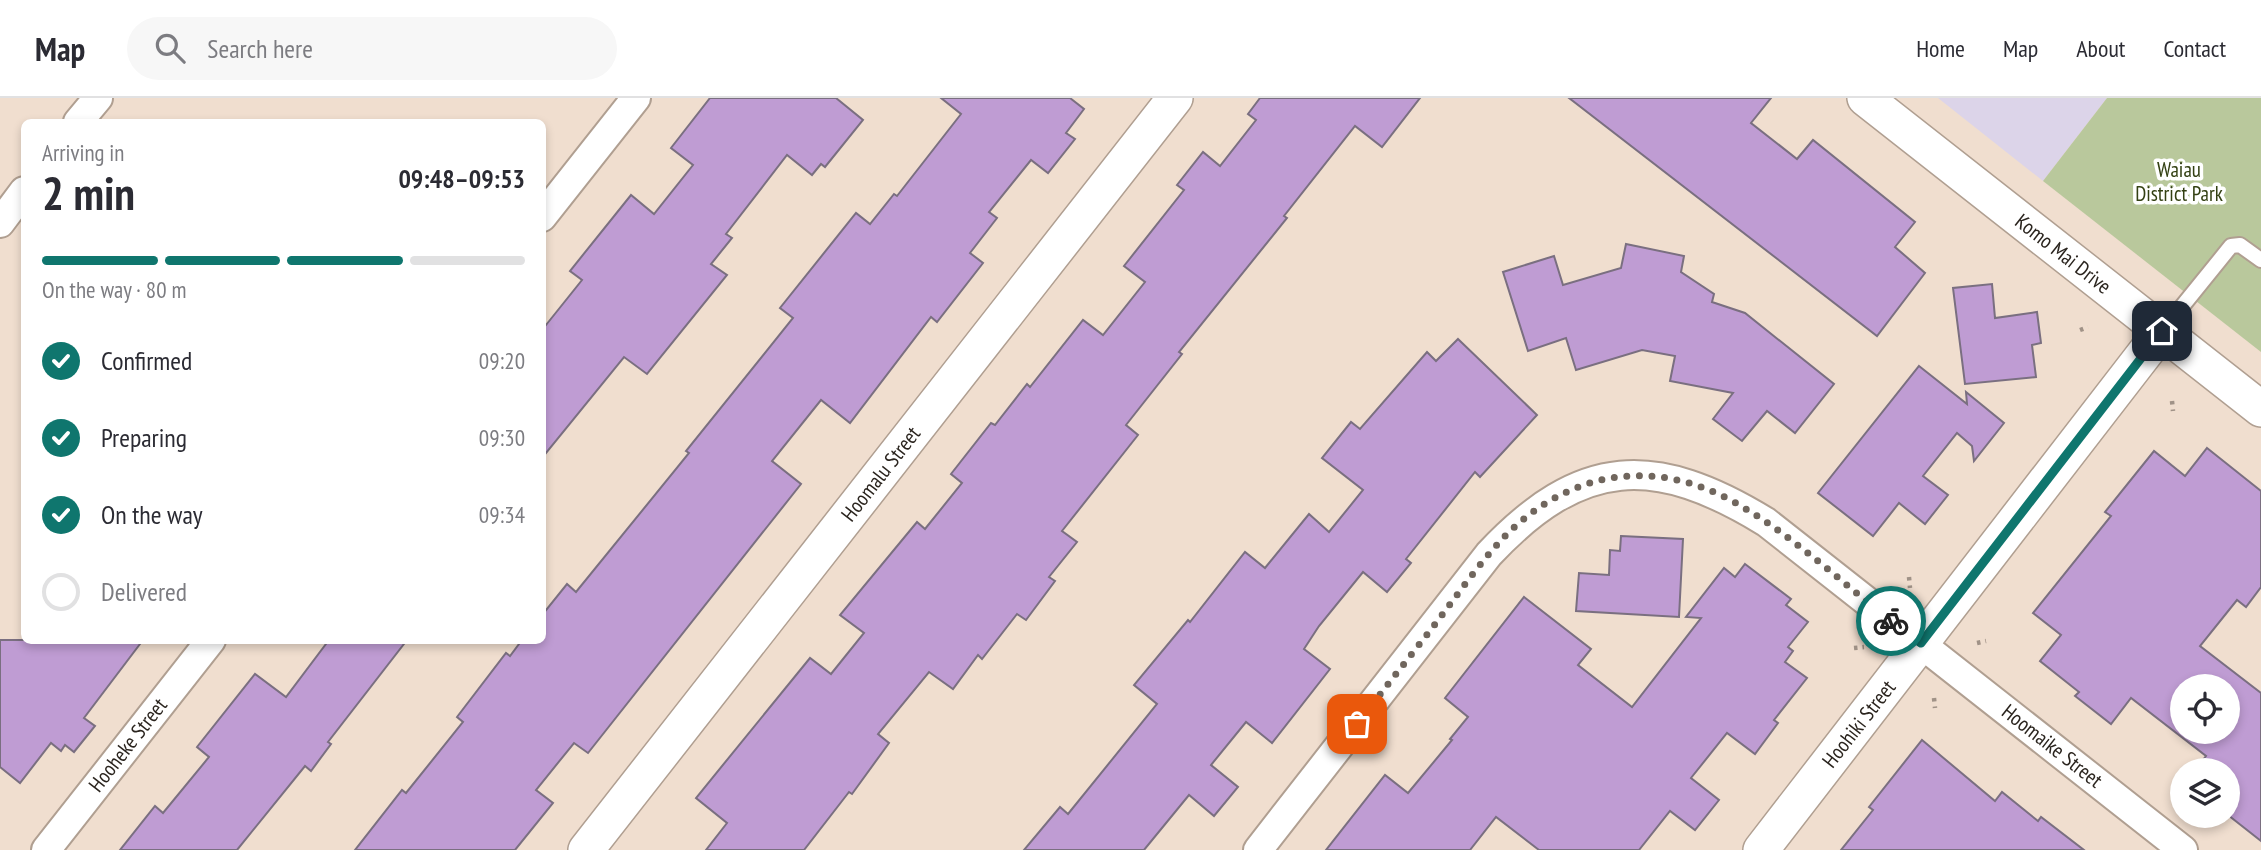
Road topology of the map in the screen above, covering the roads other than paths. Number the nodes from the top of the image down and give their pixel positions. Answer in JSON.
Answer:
{"nodes":[{"id":1,"x":98,"y":98,"type":"edge"},
{"id":2,"x":636,"y":98,"type":"edge"},
{"id":3,"x":1175,"y":98,"type":"edge"},
{"id":4,"x":1865,"y":98,"type":"edge"},
{"id":5,"x":80,"y":119,"type":"edge"},
{"id":6,"x":21,"y":195,"type":"edge"},
{"id":7,"x":546,"y":213,"type":"edge"},
{"id":8,"x":0,"y":223,"type":"edge"},
{"id":9,"x":2261,"y":260,"type":"edge"},
{"id":10,"x":2162,"y":331,"type":"junction"},
{"id":11,"x":2261,"y":409,"type":"edge"},
{"id":12,"x":1921,"y":643,"type":"junction"},
{"id":13,"x":208,"y":644,"type":"edge"},
{"id":14,"x":46,"y":850,"type":"edge"},
{"id":15,"x":586,"y":850,"type":"edge"},
{"id":16,"x":1258,"y":850,"type":"edge"},
{"id":17,"x":1761,"y":850,"type":"edge"},
{"id":18,"x":2183,"y":850,"type":"edge"}],
"edges":[{"from":1,"to":5,"type":"street"},
{"from":2,"to":7,"type":"street"},
{"from":3,"to":15,"type":"street","name":"Hoomalu Street"},
{"from":4,"to":10,"type":"street","name":"Komo Mai Drive"},
{"from":6,"to":8,"type":"street"},
{"from":9,"to":10,"type":"lane"},
{"from":10,"to":11,"type":"street","name":"Komo Mai Drive"},
{"from":10,"to":12,"type":"street","name":"Hoohiki Street"},
{"from":12,"to":16,"type":"street","name":"Hoomaike Street"},
{"from":12,"to":17,"type":"street","name":"Hoohiki Street"},
{"from":12,"to":18,"type":"street","name":"Hoomaike Street"},
{"from":13,"to":14,"type":"street","name":"Hooheke Street"}]}
